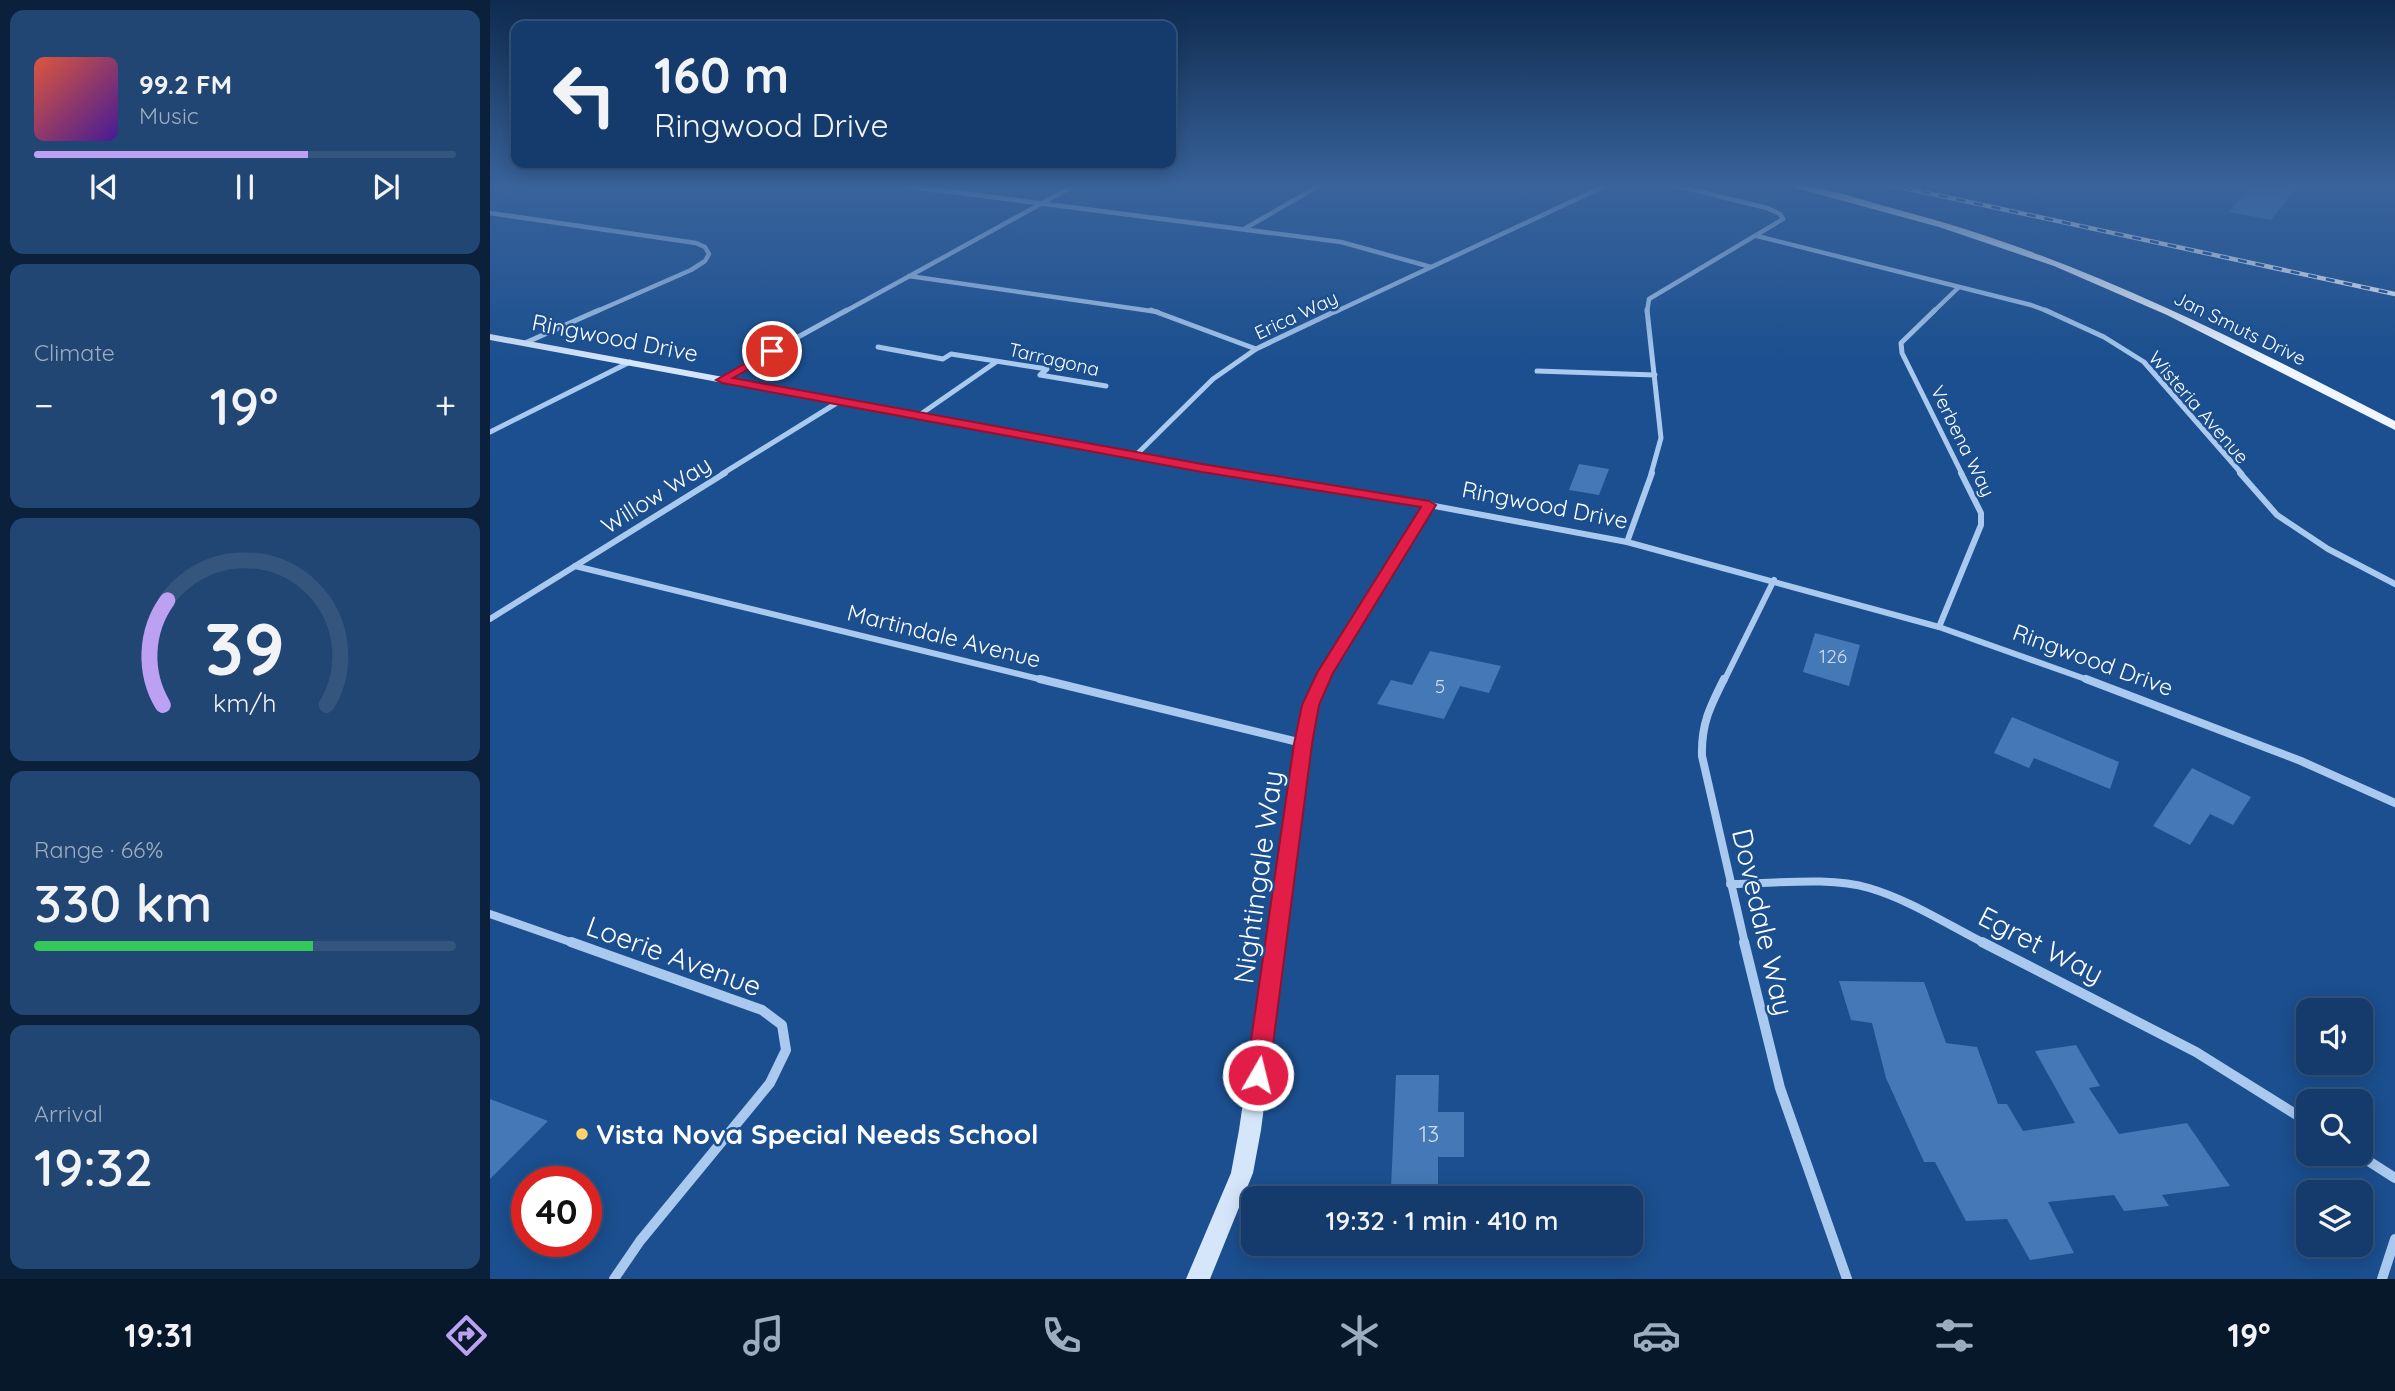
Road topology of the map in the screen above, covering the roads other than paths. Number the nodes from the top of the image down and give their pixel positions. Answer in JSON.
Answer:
{"nodes":[{"id":1,"x":698,"y":244,"type":"edge"},
{"id":2,"x":968,"y":244,"type":"edge"},
{"id":3,"x":1353,"y":244,"type":"edge"},
{"id":4,"x":1482,"y":244,"type":"edge"},
{"id":5,"x":1744,"y":244,"type":"edge"},
{"id":6,"x":1787,"y":244,"type":"edge"},
{"id":7,"x":1996,"y":244,"type":"edge"},
{"id":8,"x":1432,"y":267,"type":"junction"},
{"id":9,"x":908,"y":276,"type":"junction"},
{"id":10,"x":1958,"y":288,"type":"junction"},
{"id":11,"x":490,"y":337,"type":"edge"},
{"id":12,"x":525,"y":343,"type":"junction"},
{"id":13,"x":878,"y":347,"type":"dead end"},
{"id":14,"x":1256,"y":349,"type":"junction"},
{"id":15,"x":630,"y":362,"type":"junction"},
{"id":16,"x":996,"y":362,"type":"junction"},
{"id":17,"x":1537,"y":371,"type":"dead end"},
{"id":18,"x":1655,"y":375,"type":"junction"},
{"id":19,"x":722,"y":380,"type":"junction"},
{"id":20,"x":1106,"y":386,"type":"dead end"},
{"id":21,"x":840,"y":401,"type":"junction"},
{"id":22,"x":918,"y":416,"type":"junction"},
{"id":23,"x":2395,"y":426,"type":"edge"},
{"id":24,"x":490,"y":432,"type":"edge"},
{"id":25,"x":1135,"y":456,"type":"junction"},
{"id":26,"x":1429,"y":505,"type":"junction"},
{"id":27,"x":1627,"y":542,"type":"junction"},
{"id":28,"x":575,"y":566,"type":"junction"},
{"id":29,"x":1774,"y":580,"type":"junction"},
{"id":30,"x":2395,"y":584,"type":"edge"},
{"id":31,"x":490,"y":620,"type":"edge"},
{"id":32,"x":1939,"y":627,"type":"junction"},
{"id":33,"x":1303,"y":744,"type":"junction"},
{"id":34,"x":2395,"y":803,"type":"edge"},
{"id":35,"x":1730,"y":884,"type":"junction"},
{"id":36,"x":490,"y":914,"type":"edge"},
{"id":37,"x":2296,"y":1114,"type":"edge"},
{"id":38,"x":2373,"y":1164,"type":"edge"},
{"id":39,"x":2395,"y":1178,"type":"edge"},
{"id":40,"x":2395,"y":1239,"type":"edge"},
{"id":41,"x":614,"y":1279,"type":"edge"},
{"id":42,"x":1198,"y":1279,"type":"edge"},
{"id":43,"x":1847,"y":1279,"type":"edge"},
{"id":44,"x":2382,"y":1279,"type":"edge"}],
"edges":[{"from":1,"to":12,"type":"street"},
{"from":2,"to":9,"type":"street"},
{"from":3,"to":8,"type":"street"},
{"from":4,"to":8,"type":"street","name":"Erica Way"},
{"from":5,"to":18,"type":"street"},
{"from":6,"to":10,"type":"street","name":"Wisteria Avenue"},
{"from":7,"to":23,"type":"main road","name":"Jan Smuts Drive"},
{"from":8,"to":14,"type":"street","name":"Erica Way"},
{"from":9,"to":14,"type":"street"},
{"from":9,"to":19,"type":"street"},
{"from":10,"to":30,"type":"street","name":"Wisteria Avenue"},
{"from":10,"to":32,"type":"street","name":"Verbena Way"},
{"from":11,"to":12,"type":"street","name":"Ringwood Drive"},
{"from":12,"to":15,"type":"street","name":"Ringwood Drive"},
{"from":13,"to":16,"type":"street","name":"Tarragona"},
{"from":14,"to":25,"type":"street","name":"Erica Way"},
{"from":15,"to":19,"type":"street","name":"Ringwood Drive"},
{"from":15,"to":24,"type":"street"},
{"from":16,"to":20,"type":"street","name":"Tarragona"},
{"from":16,"to":22,"type":"street","name":"Tarragona"},
{"from":17,"to":18,"type":"street"},
{"from":18,"to":27,"type":"street"},
{"from":19,"to":21,"type":"street","name":"Ringwood Drive"},
{"from":21,"to":22,"type":"street","name":"Ringwood Drive"},
{"from":21,"to":28,"type":"street","name":"Willow Way"},
{"from":22,"to":25,"type":"street","name":"Ringwood Drive"},
{"from":25,"to":26,"type":"street","name":"Ringwood Drive"},
{"from":26,"to":27,"type":"street","name":"Ringwood Drive"},
{"from":26,"to":33,"type":"street","name":"Nightingale Way"},
{"from":27,"to":29,"type":"street","name":"Ringwood Drive"},
{"from":28,"to":31,"type":"street","name":"Willow Way"},
{"from":28,"to":33,"type":"street","name":"Martindale Avenue"},
{"from":29,"to":32,"type":"street","name":"Ringwood Drive"},
{"from":29,"to":35,"type":"street","name":"Dovedale Way"},
{"from":32,"to":34,"type":"street","name":"Ringwood Drive"},
{"from":33,"to":42,"type":"street","name":"Nightingale Way"},
{"from":35,"to":37,"type":"street","name":"Egret Way"},
{"from":35,"to":43,"type":"street","name":"Dovedale Way"},
{"from":36,"to":41,"type":"street","name":"Loerie Avenue"},
{"from":38,"to":39,"type":"street"},
{"from":40,"to":44,"type":"street"}]}
